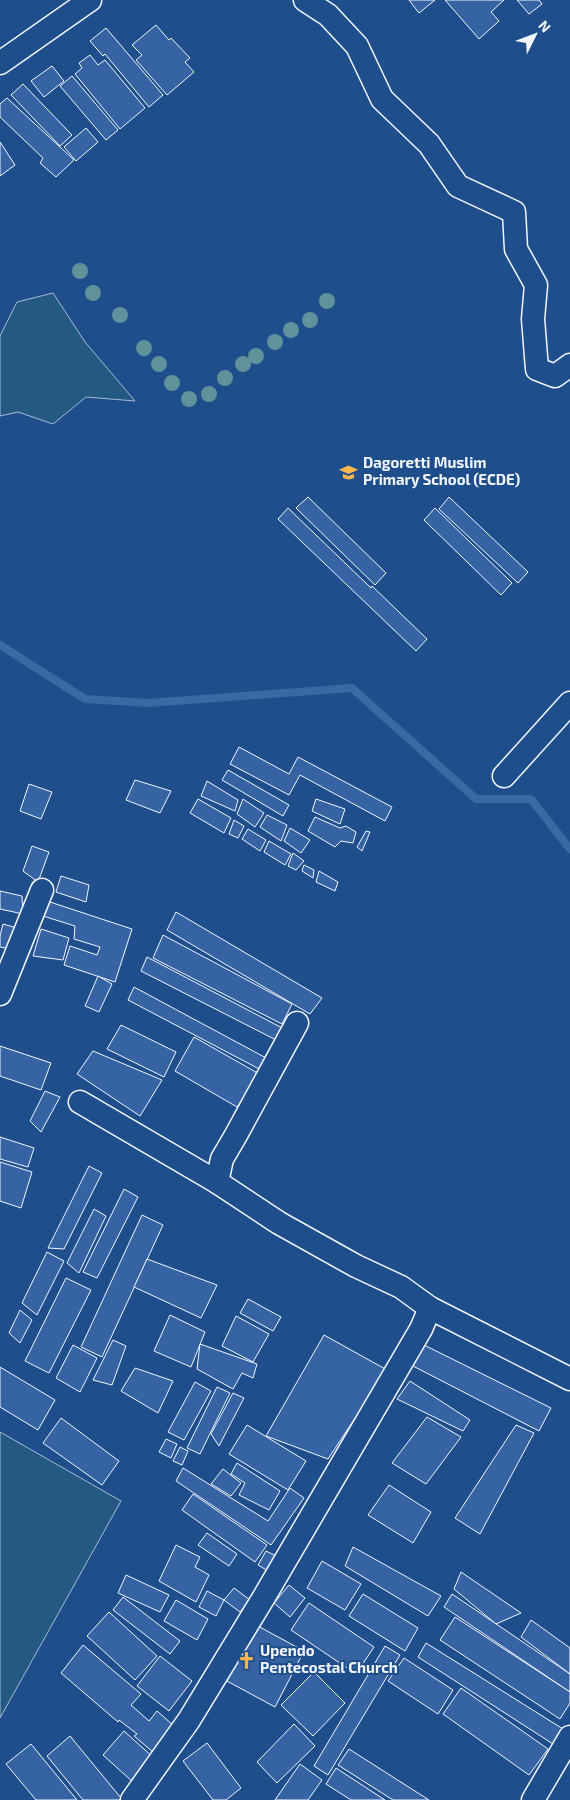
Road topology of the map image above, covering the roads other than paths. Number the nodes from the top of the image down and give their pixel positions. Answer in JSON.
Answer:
{"nodes":[{"id":1,"x":90,"y":0,"type":"edge"},
{"id":2,"x":305,"y":0,"type":"edge"},
{"id":3,"x":0,"y":63,"type":"edge"},
{"id":4,"x":570,"y":365,"type":"edge"},
{"id":5,"x":570,"y":703,"type":"edge"},
{"id":6,"x":504,"y":776,"type":"dead end"},
{"id":7,"x":42,"y":890,"type":"dead end"},
{"id":8,"x":0,"y":994,"type":"edge"},
{"id":9,"x":297,"y":1022,"type":"dead end"},
{"id":10,"x":80,"y":1102,"type":"dead end"},
{"id":11,"x":217,"y":1182,"type":"junction"},
{"id":12,"x":430,"y":1308,"type":"junction"},
{"id":13,"x":570,"y":1379,"type":"edge"},
{"id":14,"x":570,"y":1737,"type":"edge"},
{"id":15,"x":132,"y":1800,"type":"edge"},
{"id":16,"x":533,"y":1800,"type":"edge"}],
"edges":[{"from":1,"to":3,"type":"street"},
{"from":2,"to":4,"type":"street"},
{"from":5,"to":6,"type":"street"},
{"from":7,"to":8,"type":"street"},
{"from":9,"to":11,"type":"street"},
{"from":10,"to":11,"type":"street"},
{"from":11,"to":12,"type":"street"},
{"from":12,"to":13,"type":"street"},
{"from":12,"to":15,"type":"street"},
{"from":14,"to":16,"type":"street"}]}
